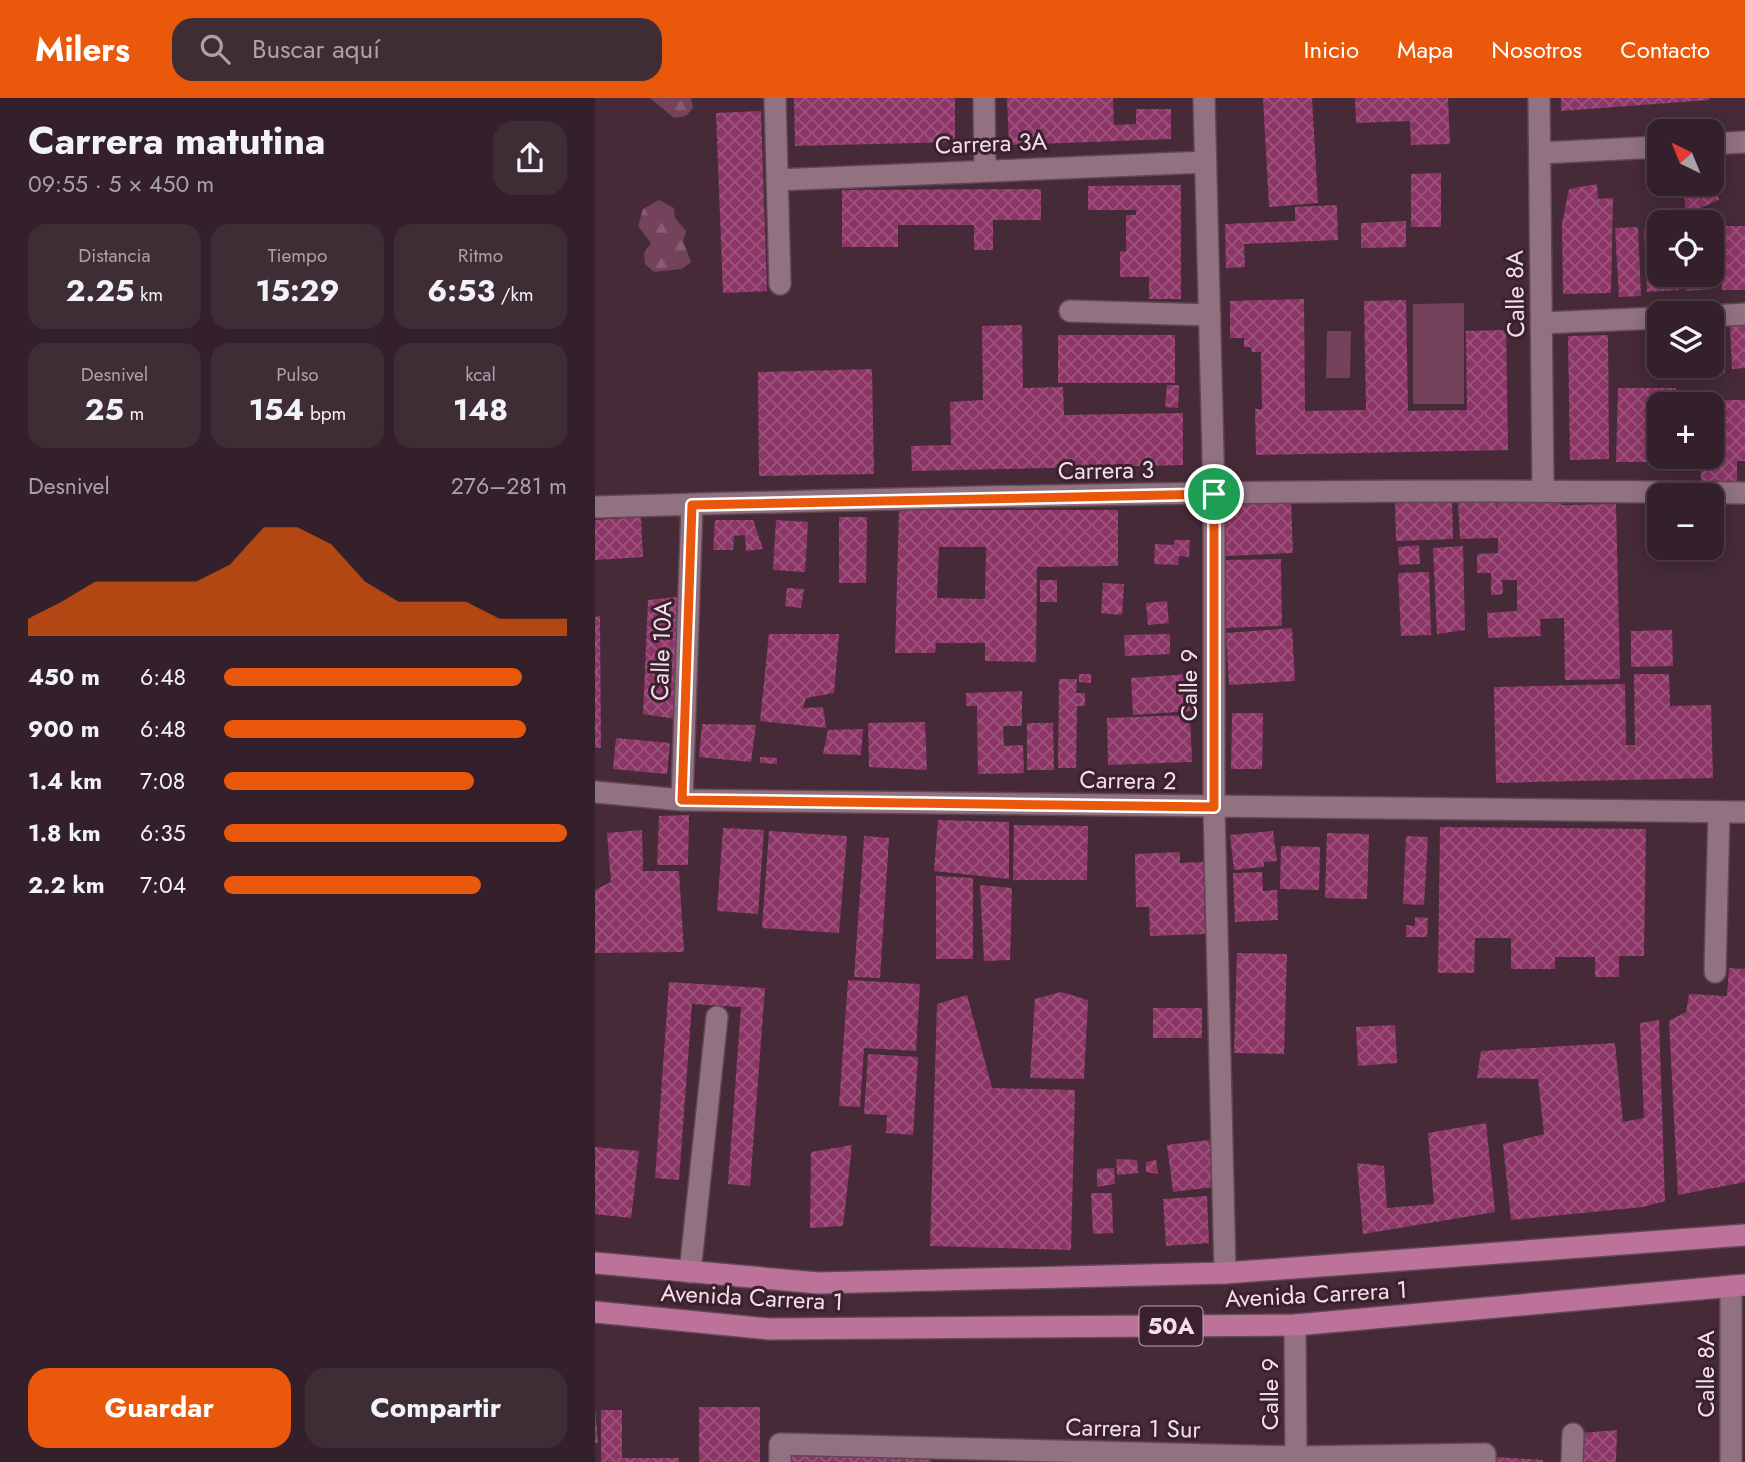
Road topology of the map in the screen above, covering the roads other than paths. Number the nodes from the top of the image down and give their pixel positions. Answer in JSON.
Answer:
{"nodes":[{"id":1,"x":775,"y":98,"type":"edge"},
{"id":2,"x":984,"y":98,"type":"edge"},
{"id":3,"x":1204,"y":98,"type":"edge"},
{"id":4,"x":1539,"y":98,"type":"edge"},
{"id":5,"x":1745,"y":142,"type":"edge"},
{"id":6,"x":1724,"y":143,"type":"edge"},
{"id":7,"x":1647,"y":148,"type":"edge"},
{"id":8,"x":1540,"y":153,"type":"junction"},
{"id":9,"x":1206,"y":162,"type":"junction"},
{"id":10,"x":985,"y":169,"type":"junction"},
{"id":11,"x":777,"y":180,"type":"junction"},
{"id":12,"x":781,"y":284,"type":"dead end"},
{"id":13,"x":1070,"y":312,"type":"dead end"},
{"id":14,"x":1745,"y":314,"type":"edge"},
{"id":15,"x":1210,"y":315,"type":"junction"},
{"id":16,"x":1724,"y":315,"type":"edge"},
{"id":17,"x":1647,"y":319,"type":"edge"},
{"id":18,"x":1541,"y":323,"type":"junction"},
{"id":19,"x":1543,"y":490,"type":"junction"},
{"id":20,"x":1745,"y":493,"type":"edge"},
{"id":21,"x":1214,"y":494,"type":"junction"},
{"id":22,"x":692,"y":505,"type":"junction"},
{"id":23,"x":595,"y":507,"type":"edge"},
{"id":24,"x":595,"y":792,"type":"edge"},
{"id":25,"x":682,"y":800,"type":"junction"},
{"id":26,"x":1214,"y":807,"type":"junction"},
{"id":27,"x":1719,"y":812,"type":"junction"},
{"id":28,"x":1745,"y":813,"type":"edge"},
{"id":29,"x":1714,"y":972,"type":"dead end"},
{"id":30,"x":717,"y":1017,"type":"dead end"},
{"id":31,"x":1745,"y":1235,"type":"edge"},
{"id":32,"x":595,"y":1252,"type":"edge"},
{"id":33,"x":595,"y":1263,"type":"edge"},
{"id":34,"x":638,"y":1267,"type":"junction"},
{"id":35,"x":690,"y":1272,"type":"junction"},
{"id":36,"x":1225,"y":1273,"type":"junction"},
{"id":37,"x":1738,"y":1285,"type":"edge"},
{"id":38,"x":595,"y":1312,"type":"edge"},
{"id":39,"x":1295,"y":1325,"type":"junction"},
{"id":40,"x":1738,"y":1362,"type":"edge"},
{"id":41,"x":1573,"y":1434,"type":"dead end"},
{"id":42,"x":780,"y":1453,"type":"edge"},
{"id":43,"x":944,"y":1456,"type":"edge"},
{"id":44,"x":1106,"y":1458,"type":"edge"},
{"id":45,"x":1485,"y":1458,"type":"edge"},
{"id":46,"x":1296,"y":1460,"type":"edge"},
{"id":47,"x":1572,"y":1462,"type":"edge"},
{"id":48,"x":1731,"y":1462,"type":"edge"}],
"edges":[{"from":1,"to":11,"type":"street"},
{"from":2,"to":10,"type":"street"},
{"from":3,"to":9,"type":"street","name":"Calle 9"},
{"from":4,"to":8,"type":"street","name":"Calle 8A"},
{"from":5,"to":6,"type":"street"},
{"from":7,"to":8,"type":"street"},
{"from":8,"to":18,"type":"street","name":"Calle 8A"},
{"from":9,"to":10,"type":"street","name":"Carrera 3A"},
{"from":9,"to":15,"type":"street","name":"Calle 9"},
{"from":10,"to":11,"type":"street","name":"Carrera 3A"},
{"from":11,"to":12,"type":"street"},
{"from":13,"to":15,"type":"street"},
{"from":14,"to":16,"type":"street"},
{"from":15,"to":21,"type":"street","name":"Calle 9"},
{"from":17,"to":18,"type":"street"},
{"from":18,"to":19,"type":"street","name":"Calle 8A"},
{"from":19,"to":20,"type":"street","name":"Carrera 3"},
{"from":19,"to":21,"type":"street","name":"Carrera 3"},
{"from":21,"to":22,"type":"street","name":"Carrera 3"},
{"from":21,"to":26,"type":"street","name":"Calle 9"},
{"from":22,"to":23,"type":"street","name":"Carrera 3"},
{"from":22,"to":25,"type":"street","name":"Calle 10A"},
{"from":24,"to":25,"type":"street","name":"Carrera 2"},
{"from":25,"to":26,"type":"street","name":"Carrera 2"},
{"from":26,"to":27,"type":"street","name":"Carrera 2"},
{"from":26,"to":36,"type":"street","name":"Calle 9"},
{"from":27,"to":28,"type":"street","name":"Carrera 2"},
{"from":27,"to":29,"type":"street"},
{"from":30,"to":35,"type":"street"},
{"from":31,"to":36,"type":"main road","name":"Avenida Carrera 1","number":"50A"},
{"from":32,"to":34,"type":"street"},
{"from":33,"to":34,"type":"main road","name":"Avenida Carrera 1","number":"50A"},
{"from":34,"to":35,"type":"main road","name":"Avenida Carrera 1","number":"50A"},
{"from":35,"to":36,"type":"main road","name":"Avenida Carrera 1","number":"50A"},
{"from":37,"to":39,"type":"main road","name":"Avenida Carrera 1","number":"50A"},
{"from":37,"to":40,"type":"street","name":"Calle 8A"},
{"from":38,"to":39,"type":"main road","name":"Avenida Carrera 1","number":"50A"},
{"from":39,"to":46,"type":"street","name":"Calle 9"},
{"from":40,"to":48,"type":"street","name":"Calle 8A"},
{"from":41,"to":47,"type":"street"},
{"from":42,"to":43,"type":"street","name":"Carrera 1 Sur"},
{"from":43,"to":44,"type":"street","name":"Carrera 1 Sur"},
{"from":44,"to":46,"type":"street","name":"Carrera 1 Sur"},
{"from":45,"to":46,"type":"street","name":"Carrera 1 Sur"}]}
